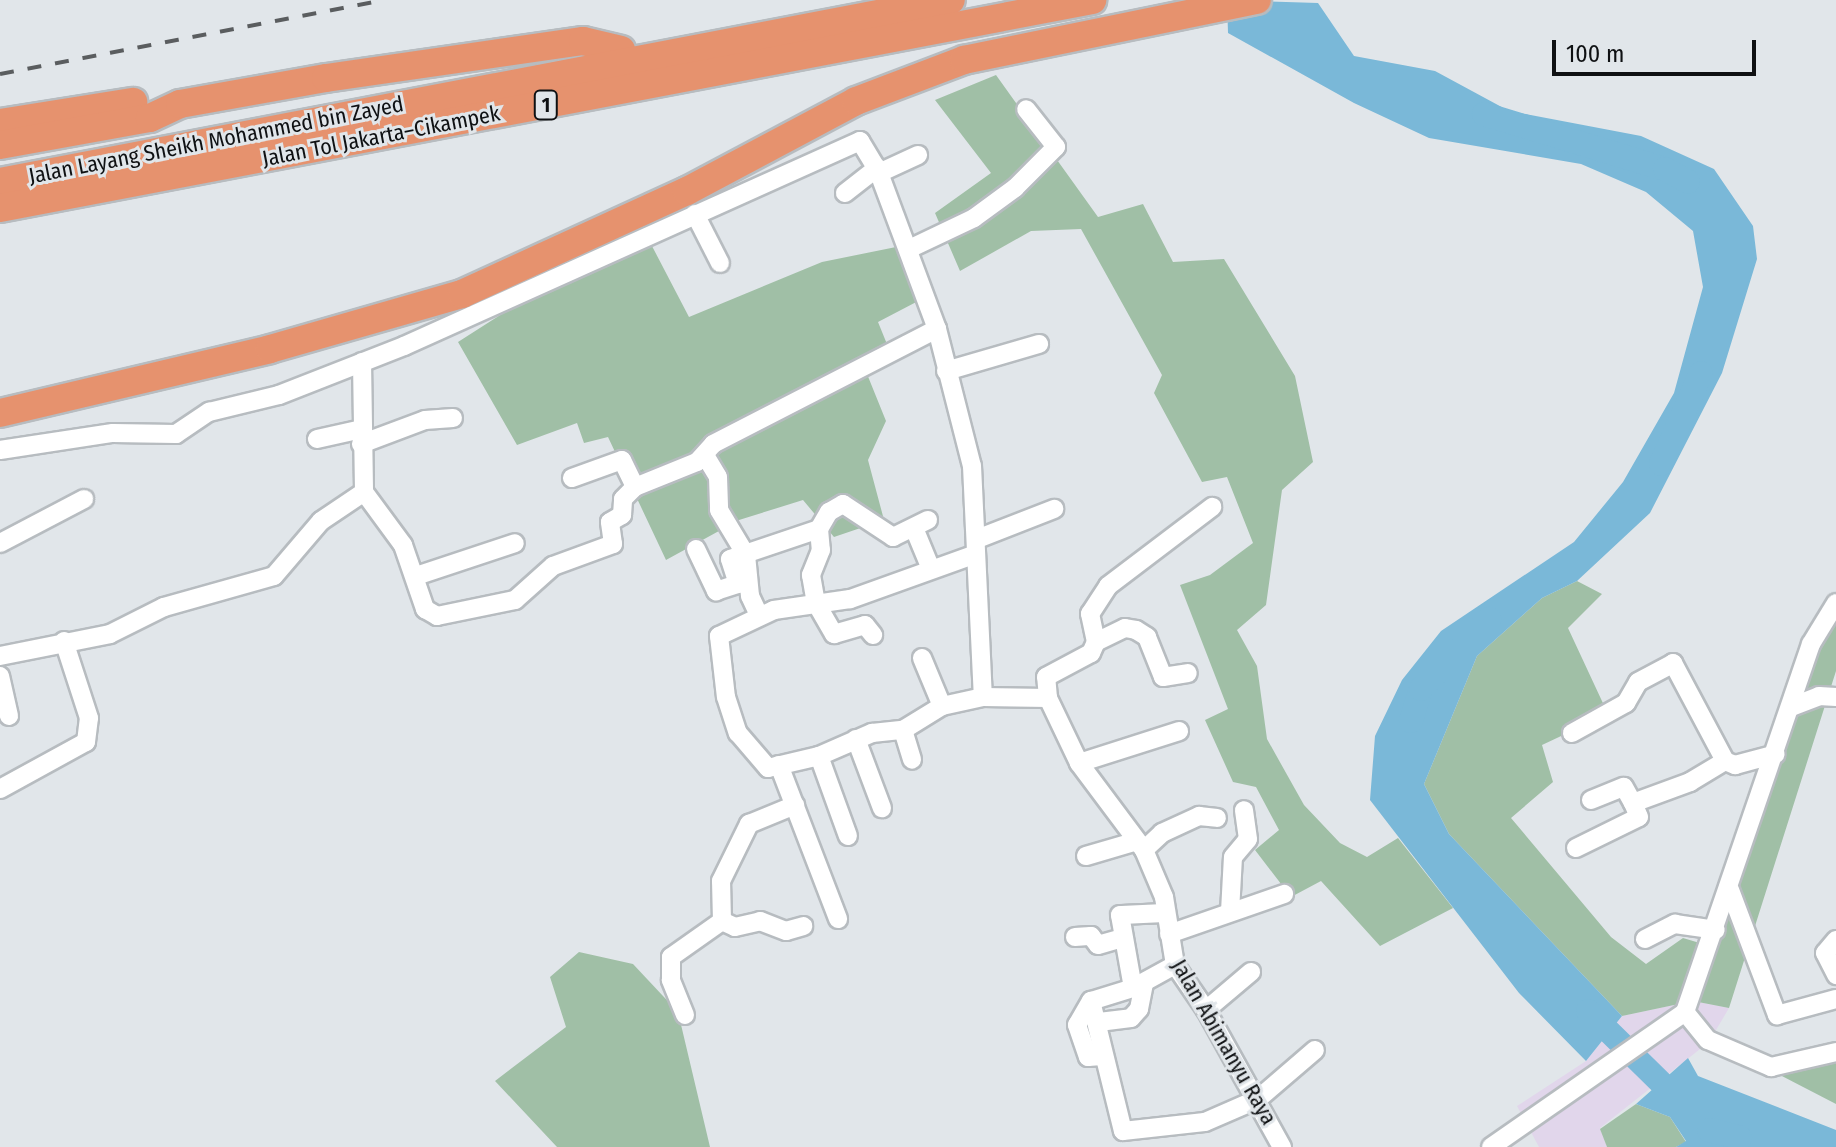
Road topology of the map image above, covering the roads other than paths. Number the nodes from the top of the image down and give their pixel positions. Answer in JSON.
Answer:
{"nodes":[{"id":1,"x":861,"y":0,"type":"edge"},
{"id":2,"x":951,"y":0,"type":"edge"},
{"id":3,"x":1021,"y":0,"type":"edge"},
{"id":4,"x":1092,"y":0,"type":"edge"},
{"id":5,"x":1257,"y":0,"type":"edge"},
{"id":6,"x":621,"y":50,"type":"junction"},
{"id":7,"x":180,"y":104,"type":"junction"},
{"id":8,"x":1026,"y":109,"type":"dead end"},
{"id":9,"x":0,"y":123,"type":"edge"},
{"id":10,"x":0,"y":145,"type":"edge"},
{"id":11,"x":918,"y":155,"type":"dead end"},
{"id":12,"x":0,"y":165,"type":"edge"},
{"id":13,"x":878,"y":170,"type":"junction"},
{"id":14,"x":0,"y":182,"type":"edge"},
{"id":15,"x":845,"y":193,"type":"dead end"},
{"id":16,"x":0,"y":200,"type":"edge"},
{"id":17,"x":0,"y":208,"type":"edge"},
{"id":18,"x":695,"y":214,"type":"junction"},
{"id":19,"x":909,"y":249,"type":"junction"},
{"id":20,"x":720,"y":263,"type":"dead end"},
{"id":21,"x":937,"y":329,"type":"junction"},
{"id":22,"x":1039,"y":344,"type":"dead end"},
{"id":23,"x":362,"y":362,"type":"junction"},
{"id":24,"x":946,"y":371,"type":"junction"},
{"id":25,"x":0,"y":413,"type":"edge"},
{"id":26,"x":453,"y":418,"type":"dead end"},
{"id":27,"x":362,"y":436,"type":"junction"},
{"id":28,"x":317,"y":439,"type":"dead end"},
{"id":29,"x":0,"y":450,"type":"edge"},
{"id":30,"x":706,"y":457,"type":"junction"},
{"id":31,"x":572,"y":478,"type":"dead end"},
{"id":32,"x":635,"y":487,"type":"junction"},
{"id":33,"x":364,"y":492,"type":"junction"},
{"id":34,"x":84,"y":499,"type":"dead end"},
{"id":35,"x":1212,"y":507,"type":"dead end"},
{"id":36,"x":1054,"y":509,"type":"dead end"},
{"id":37,"x":819,"y":529,"type":"junction"},
{"id":38,"x":0,"y":543,"type":"edge"},
{"id":39,"x":515,"y":543,"type":"dead end"},
{"id":40,"x":976,"y":546,"type":"junction"},
{"id":41,"x":696,"y":549,"type":"dead end"},
{"id":42,"x":746,"y":555,"type":"junction"},
{"id":43,"x":931,"y":569,"type":"junction"},
{"id":44,"x":416,"y":576,"type":"junction"},
{"id":45,"x":816,"y":603,"type":"junction"},
{"id":46,"x":1836,"y":603,"type":"edge"},
{"id":47,"x":759,"y":615,"type":"junction"},
{"id":48,"x":873,"y":635,"type":"dead end"},
{"id":49,"x":64,"y":641,"type":"junction"},
{"id":50,"x":1096,"y":642,"type":"junction"},
{"id":51,"x":0,"y":656,"type":"edge"},
{"id":52,"x":922,"y":658,"type":"dead end"},
{"id":53,"x":1188,"y":673,"type":"dead end"},
{"id":54,"x":0,"y":676,"type":"edge"},
{"id":55,"x":983,"y":697,"type":"junction"},
{"id":56,"x":1836,"y":697,"type":"edge"},
{"id":57,"x":1048,"y":698,"type":"junction"},
{"id":58,"x":942,"y":706,"type":"junction"},
{"id":59,"x":1791,"y":707,"type":"junction"},
{"id":60,"x":9,"y":716,"type":"dead end"},
{"id":61,"x":903,"y":730,"type":"junction"},
{"id":62,"x":1179,"y":731,"type":"dead end"},
{"id":63,"x":1572,"y":733,"type":"dead end"},
{"id":64,"x":856,"y":739,"type":"junction"},
{"id":65,"x":1776,"y":754,"type":"junction"},
{"id":66,"x":819,"y":756,"type":"junction"},
{"id":67,"x":912,"y":760,"type":"dead end"},
{"id":68,"x":1725,"y":761,"type":"junction"},
{"id":69,"x":1079,"y":763,"type":"junction"},
{"id":70,"x":779,"y":765,"type":"junction"},
{"id":71,"x":0,"y":789,"type":"edge"},
{"id":72,"x":1591,"y":800,"type":"dead end"},
{"id":73,"x":1633,"y":803,"type":"junction"},
{"id":74,"x":795,"y":805,"type":"junction"},
{"id":75,"x":882,"y":808,"type":"dead end"},
{"id":76,"x":1244,"y":810,"type":"dead end"},
{"id":77,"x":1217,"y":818,"type":"dead end"},
{"id":78,"x":848,"y":836,"type":"dead end"},
{"id":79,"x":1141,"y":845,"type":"junction"},
{"id":80,"x":1576,"y":848,"type":"dead end"},
{"id":81,"x":1086,"y":856,"type":"dead end"},
{"id":82,"x":1730,"y":890,"type":"junction"},
{"id":83,"x":1284,"y":894,"type":"dead end"},
{"id":84,"x":1110,"y":898,"type":"dead end"},
{"id":85,"x":1230,"y":912,"type":"junction"},
{"id":86,"x":1166,"y":913,"type":"junction"},
{"id":87,"x":1120,"y":915,"type":"junction"},
{"id":88,"x":838,"y":919,"type":"dead end"},
{"id":89,"x":722,"y":921,"type":"junction"},
{"id":90,"x":803,"y":926,"type":"dead end"},
{"id":91,"x":1716,"y":930,"type":"junction"},
{"id":92,"x":1169,"y":934,"type":"junction"},
{"id":93,"x":1075,"y":937,"type":"dead end"},
{"id":94,"x":1122,"y":938,"type":"junction"},
{"id":95,"x":1645,"y":939,"type":"dead end"},
{"id":96,"x":1836,"y":940,"type":"edge"},
{"id":97,"x":1175,"y":965,"type":"junction"},
{"id":98,"x":1251,"y":972,"type":"dead end"},
{"id":99,"x":1836,"y":975,"type":"edge"},
{"id":100,"x":1138,"y":986,"type":"junction"},
{"id":101,"x":1836,"y":999,"type":"edge"},
{"id":102,"x":1091,"y":1001,"type":"junction"},
{"id":103,"x":1206,"y":1010,"type":"junction"},
{"id":104,"x":685,"y":1015,"type":"dead end"},
{"id":105,"x":1681,"y":1016,"type":"junction"},
{"id":106,"x":1099,"y":1022,"type":"junction"},
{"id":107,"x":1315,"y":1050,"type":"dead end"},
{"id":108,"x":1836,"y":1052,"type":"edge"},
{"id":109,"x":1102,"y":1056,"type":"junction"},
{"id":110,"x":1258,"y":1099,"type":"junction"},
{"id":111,"x":1279,"y":1146,"type":"edge"},
{"id":112,"x":1491,"y":1147,"type":"edge"}],
"edges":[{"from":1,"to":6,"type":"highway","name":"Jalan Tol Jakarta–Cikampek","number":"1"},
{"from":2,"to":14,"type":"highway","name":"Jalan Layang Sheikh Mohammed bin Zayed","number":"1"},
{"from":3,"to":16,"type":"highway","name":"Jalan Layang Sheikh Mohammed bin Zayed","number":"1"},
{"from":4,"to":17,"type":"highway","name":"Jalan Tol Jakarta–Cikampek","number":"1"},
{"from":5,"to":25,"type":"highway"},
{"from":6,"to":7,"type":"highway"},
{"from":6,"to":12,"type":"highway","name":"Jalan Tol Jakarta–Cikampek","number":"1"},
{"from":7,"to":9,"type":"highway"},
{"from":7,"to":10,"type":"highway"},
{"from":8,"to":19,"type":"street"},
{"from":11,"to":13,"type":"street"},
{"from":13,"to":15,"type":"street"},
{"from":13,"to":18,"type":"street"},
{"from":13,"to":19,"type":"street"},
{"from":18,"to":20,"type":"street"},
{"from":18,"to":23,"type":"street"},
{"from":19,"to":21,"type":"street"},
{"from":21,"to":24,"type":"street"},
{"from":21,"to":30,"type":"street"},
{"from":22,"to":24,"type":"street"},
{"from":23,"to":27,"type":"street"},
{"from":23,"to":29,"type":"street"},
{"from":24,"to":40,"type":"street"},
{"from":26,"to":27,"type":"street"},
{"from":27,"to":28,"type":"street"},
{"from":27,"to":33,"type":"street"},
{"from":30,"to":32,"type":"street"},
{"from":30,"to":42,"type":"street"},
{"from":31,"to":32,"type":"street"},
{"from":32,"to":44,"type":"street"},
{"from":33,"to":44,"type":"street"},
{"from":33,"to":49,"type":"street"},
{"from":34,"to":38,"type":"street"},
{"from":35,"to":50,"type":"street"},
{"from":36,"to":40,"type":"street"},
{"from":37,"to":42,"type":"street"},
{"from":37,"to":43,"type":"street"},
{"from":37,"to":45,"type":"street"},
{"from":39,"to":44,"type":"street"},
{"from":40,"to":43,"type":"street"},
{"from":40,"to":55,"type":"street"},
{"from":41,"to":42,"type":"street"},
{"from":42,"to":47,"type":"street"},
{"from":43,"to":45,"type":"street"},
{"from":45,"to":47,"type":"street"},
{"from":45,"to":48,"type":"street"},
{"from":46,"to":59,"type":"street"},
{"from":47,"to":70,"type":"street"},
{"from":49,"to":51,"type":"street"},
{"from":49,"to":71,"type":"street"},
{"from":50,"to":53,"type":"street"},
{"from":50,"to":57,"type":"street"},
{"from":52,"to":58,"type":"street"},
{"from":54,"to":60,"type":"street"},
{"from":55,"to":57,"type":"street"},
{"from":55,"to":58,"type":"street"},
{"from":56,"to":59,"type":"street"},
{"from":57,"to":69,"type":"street","name":"Jalan Abimanyu Raya"},
{"from":58,"to":61,"type":"street"},
{"from":59,"to":65,"type":"street"},
{"from":61,"to":64,"type":"street"},
{"from":61,"to":67,"type":"street"},
{"from":62,"to":69,"type":"street"},
{"from":63,"to":68,"type":"street"},
{"from":64,"to":66,"type":"street"},
{"from":64,"to":75,"type":"street"},
{"from":65,"to":68,"type":"street"},
{"from":65,"to":82,"type":"street"},
{"from":66,"to":70,"type":"street"},
{"from":66,"to":78,"type":"street"},
{"from":68,"to":73,"type":"street"},
{"from":69,"to":79,"type":"street","name":"Jalan Abimanyu Raya"},
{"from":70,"to":74,"type":"street"},
{"from":72,"to":73,"type":"street"},
{"from":73,"to":80,"type":"street"},
{"from":74,"to":88,"type":"street"},
{"from":74,"to":89,"type":"street"},
{"from":76,"to":85,"type":"street"},
{"from":77,"to":79,"type":"street"},
{"from":79,"to":81,"type":"street"},
{"from":79,"to":86,"type":"street","name":"Jalan Abimanyu Raya"},
{"from":82,"to":91,"type":"street"},
{"from":82,"to":101,"type":"street"},
{"from":83,"to":85,"type":"street"},
{"from":84,"to":87,"type":"street"},
{"from":85,"to":92,"type":"street"},
{"from":86,"to":87,"type":"street"},
{"from":86,"to":92,"type":"street","name":"Jalan Abimanyu Raya"},
{"from":87,"to":94,"type":"street"},
{"from":89,"to":90,"type":"street"},
{"from":89,"to":104,"type":"street"},
{"from":91,"to":95,"type":"street"},
{"from":91,"to":105,"type":"street"},
{"from":92,"to":97,"type":"street","name":"Jalan Abimanyu Raya"},
{"from":93,"to":94,"type":"street"},
{"from":94,"to":100,"type":"street"},
{"from":96,"to":99,"type":"street"},
{"from":97,"to":100,"type":"street"},
{"from":97,"to":103,"type":"street","name":"Jalan Abimanyu Raya"},
{"from":98,"to":103,"type":"street"},
{"from":100,"to":102,"type":"street"},
{"from":100,"to":106,"type":"street"},
{"from":102,"to":106,"type":"street"},
{"from":102,"to":109,"type":"street"},
{"from":103,"to":110,"type":"street","name":"Jalan Abimanyu Raya"},
{"from":105,"to":108,"type":"street"},
{"from":105,"to":112,"type":"street"},
{"from":106,"to":109,"type":"street"},
{"from":107,"to":110,"type":"street"},
{"from":109,"to":110,"type":"street"},
{"from":110,"to":111,"type":"street","name":"Jalan Abimanyu Raya"}]}
